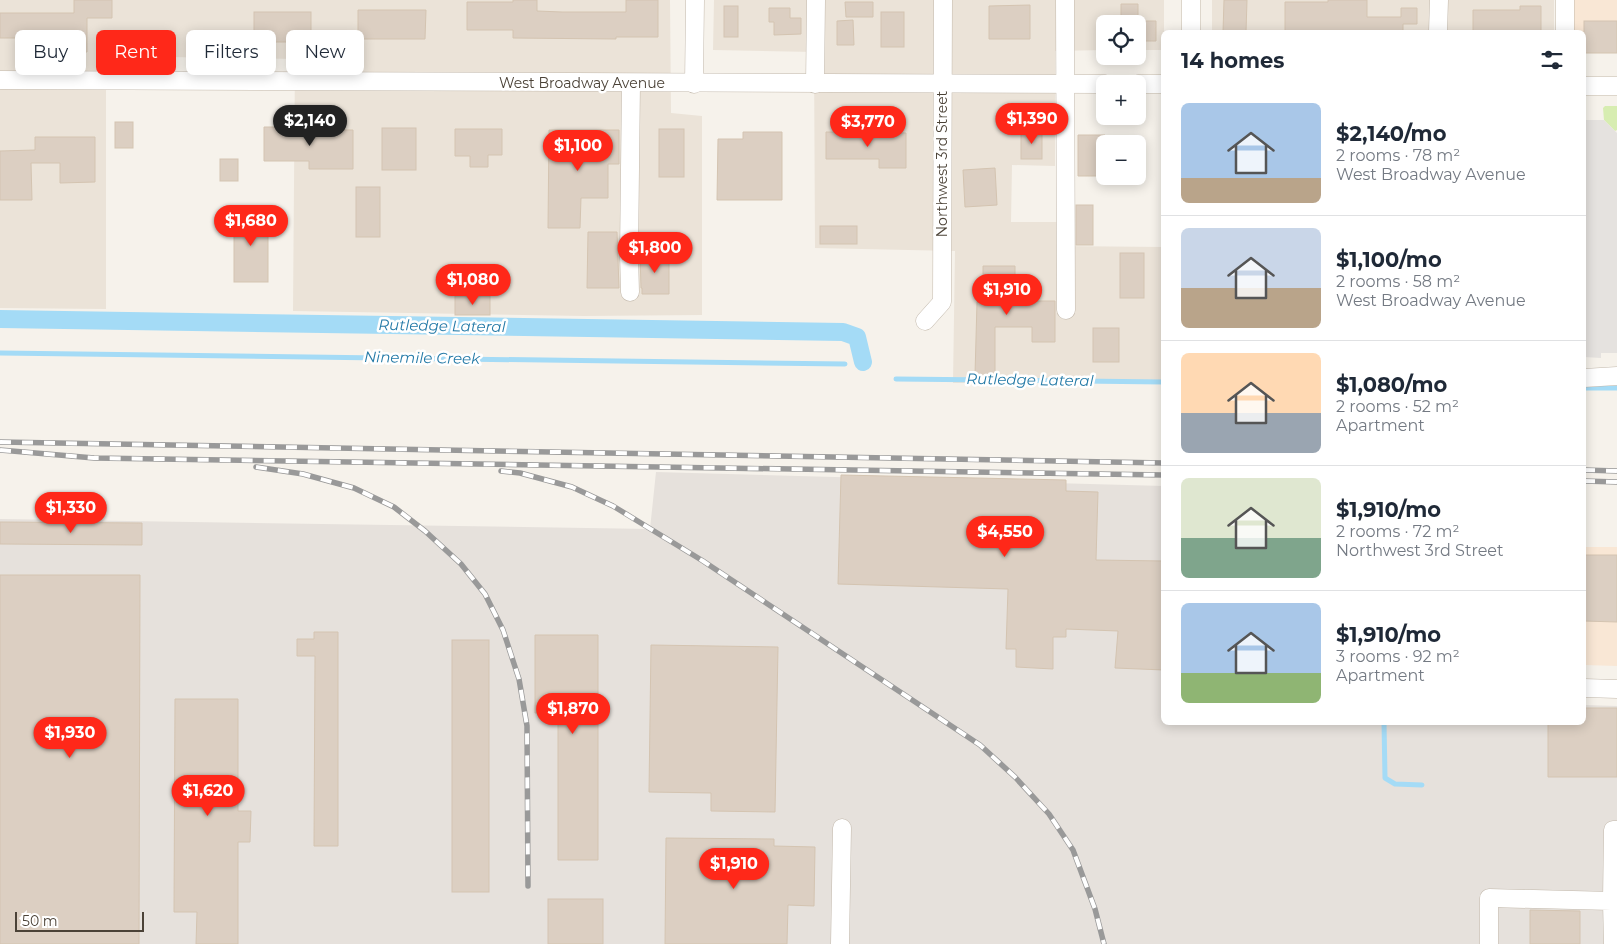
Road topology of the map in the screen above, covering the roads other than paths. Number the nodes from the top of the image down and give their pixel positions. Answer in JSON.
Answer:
{"nodes":[{"id":1,"x":695,"y":0,"type":"edge"},
{"id":2,"x":816,"y":0,"type":"edge"},
{"id":3,"x":943,"y":0,"type":"edge"},
{"id":4,"x":1065,"y":0,"type":"edge"},
{"id":5,"x":1191,"y":0,"type":"edge"},
{"id":6,"x":1439,"y":0,"type":"edge"},
{"id":7,"x":1566,"y":0,"type":"edge"},
{"id":8,"x":1191,"y":30,"type":"edge"},
{"id":9,"x":1438,"y":30,"type":"edge"},
{"id":10,"x":1565,"y":30,"type":"edge"},
{"id":11,"x":0,"y":80,"type":"edge"},
{"id":12,"x":632,"y":83,"type":"junction"},
{"id":13,"x":694,"y":84,"type":"junction"},
{"id":14,"x":815,"y":84,"type":"junction"},
{"id":15,"x":942,"y":84,"type":"junction"},
{"id":16,"x":1066,"y":84,"type":"junction"},
{"id":17,"x":1096,"y":84,"type":"edge"},
{"id":18,"x":1146,"y":84,"type":"edge"},
{"id":19,"x":1161,"y":84,"type":"edge"},
{"id":20,"x":1586,"y":86,"type":"edge"},
{"id":21,"x":1617,"y":86,"type":"edge"},
{"id":22,"x":630,"y":292,"type":"dead end"},
{"id":23,"x":1066,"y":310,"type":"dead end"},
{"id":24,"x":925,"y":321,"type":"dead end"},
{"id":25,"x":1617,"y":376,"type":"edge"},
{"id":26,"x":1586,"y":378,"type":"edge"},
{"id":27,"x":1586,"y":688,"type":"edge"},
{"id":28,"x":1617,"y":689,"type":"edge"},
{"id":29,"x":842,"y":828,"type":"dead end"},
{"id":30,"x":1617,"y":830,"type":"edge"},
{"id":31,"x":1612,"y":901,"type":"junction"},
{"id":32,"x":840,"y":944,"type":"edge"},
{"id":33,"x":1490,"y":944,"type":"edge"},
{"id":34,"x":1613,"y":944,"type":"edge"}],
"edges":[{"from":1,"to":13,"type":"street"},
{"from":2,"to":14,"type":"street"},
{"from":3,"to":15,"type":"street","name":"Northwest 3rd Street"},
{"from":4,"to":16,"type":"street"},
{"from":5,"to":8,"type":"street"},
{"from":6,"to":9,"type":"street"},
{"from":7,"to":10,"type":"street"},
{"from":11,"to":12,"type":"street","name":"West Broadway Avenue"},
{"from":12,"to":13,"type":"street","name":"West Broadway Avenue"},
{"from":12,"to":22,"type":"street"},
{"from":13,"to":14,"type":"street","name":"West Broadway Avenue"},
{"from":14,"to":15,"type":"street","name":"West Broadway Avenue"},
{"from":15,"to":16,"type":"street","name":"West Broadway Avenue"},
{"from":15,"to":24,"type":"street","name":"Northwest 3rd Street"},
{"from":16,"to":17,"type":"street","name":"West Broadway Avenue"},
{"from":16,"to":23,"type":"street"},
{"from":18,"to":19,"type":"street"},
{"from":20,"to":21,"type":"street"},
{"from":25,"to":26,"type":"street"},
{"from":27,"to":28,"type":"street"},
{"from":29,"to":32,"type":"street"},
{"from":30,"to":31,"type":"street"},
{"from":31,"to":33,"type":"street"},
{"from":31,"to":34,"type":"street"}]}
